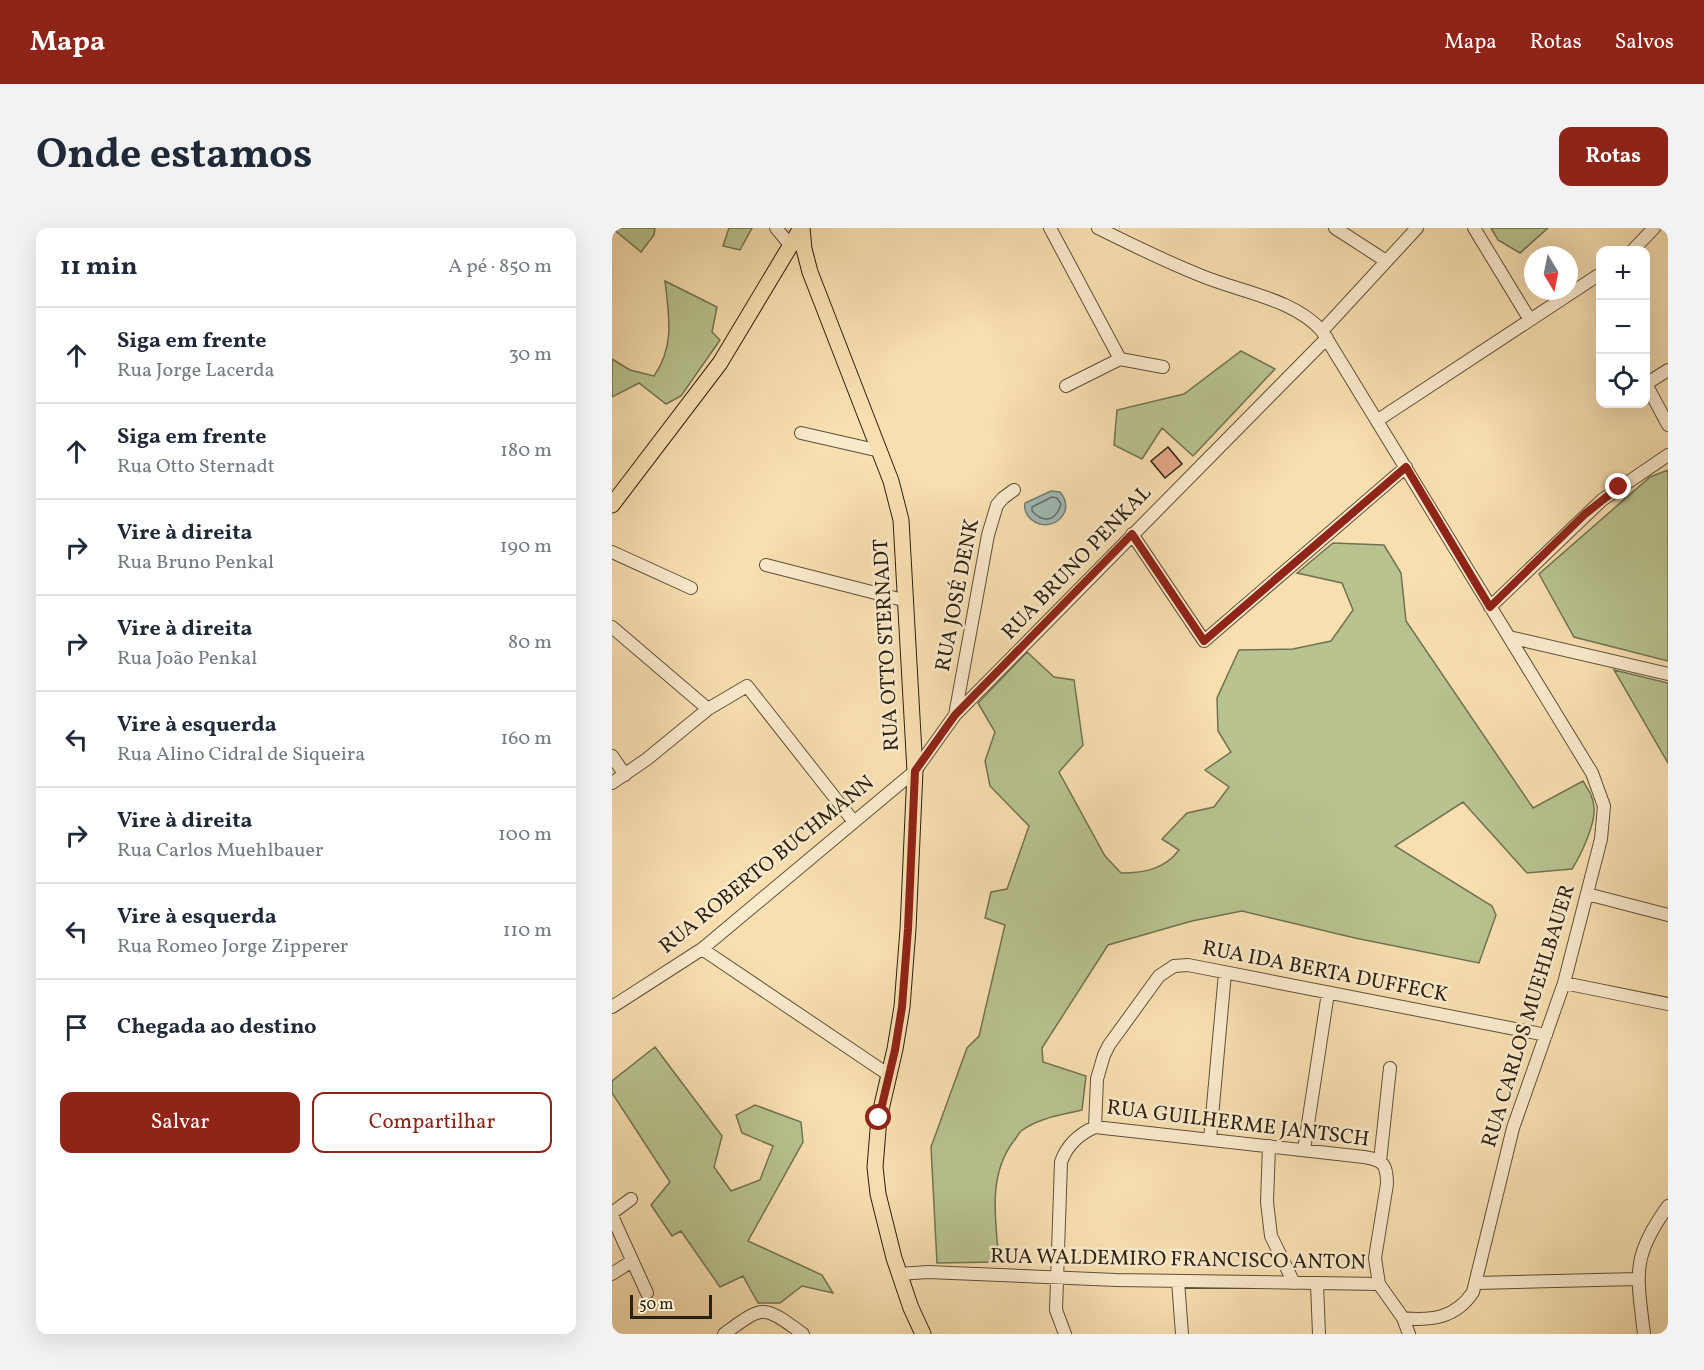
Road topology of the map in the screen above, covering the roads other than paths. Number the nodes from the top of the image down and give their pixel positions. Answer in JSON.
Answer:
{"nodes":[{"id":1,"x":776,"y":228,"type":"edge"},
{"id":2,"x":802,"y":228,"type":"edge"},
{"id":3,"x":1050,"y":228,"type":"edge"},
{"id":4,"x":1098,"y":228,"type":"edge"},
{"id":5,"x":1335,"y":228,"type":"edge"},
{"id":6,"x":1417,"y":228,"type":"edge"},
{"id":7,"x":1474,"y":228,"type":"edge"},
{"id":8,"x":1654,"y":228,"type":"edge"},
{"id":9,"x":791,"y":246,"type":"junction"},
{"id":10,"x":1637,"y":246,"type":"edge"},
{"id":11,"x":1386,"y":261,"type":"junction"},
{"id":12,"x":1596,"y":277,"type":"edge"},
{"id":13,"x":1530,"y":320,"type":"junction"},
{"id":14,"x":1324,"y":334,"type":"junction"},
{"id":15,"x":1120,"y":359,"type":"junction"},
{"id":16,"x":1163,"y":367,"type":"dead end"},
{"id":17,"x":1668,"y":370,"type":"edge"},
{"id":18,"x":1650,"y":381,"type":"edge"},
{"id":19,"x":1066,"y":386,"type":"dead end"},
{"id":20,"x":1650,"y":391,"type":"edge"},
{"id":21,"x":1378,"y":420,"type":"junction"},
{"id":22,"x":1668,"y":425,"type":"edge"},
{"id":23,"x":801,"y":433,"type":"dead end"},
{"id":24,"x":880,"y":451,"type":"junction"},
{"id":25,"x":1668,"y":455,"type":"edge"},
{"id":26,"x":1406,"y":467,"type":"junction"},
{"id":27,"x":1014,"y":490,"type":"dead end"},
{"id":28,"x":612,"y":505,"type":"edge"},
{"id":29,"x":1132,"y":534,"type":"junction"},
{"id":30,"x":612,"y":552,"type":"edge"},
{"id":31,"x":766,"y":566,"type":"dead end"},
{"id":32,"x":691,"y":588,"type":"dead end"},
{"id":33,"x":907,"y":601,"type":"junction"},
{"id":34,"x":1490,"y":607,"type":"junction"},
{"id":35,"x":612,"y":627,"type":"edge"},
{"id":36,"x":1509,"y":637,"type":"junction"},
{"id":37,"x":1668,"y":674,"type":"edge"},
{"id":38,"x":708,"y":709,"type":"junction"},
{"id":39,"x":955,"y":715,"type":"junction"},
{"id":40,"x":612,"y":756,"type":"edge"},
{"id":41,"x":915,"y":771,"type":"junction"},
{"id":42,"x":625,"y":774,"type":"junction"},
{"id":43,"x":612,"y":783,"type":"edge"},
{"id":44,"x":854,"y":822,"type":"junction"},
{"id":45,"x":1587,"y":894,"type":"junction"},
{"id":46,"x":1668,"y":915,"type":"edge"},
{"id":47,"x":702,"y":949,"type":"junction"},
{"id":48,"x":1225,"y":973,"type":"junction"},
{"id":49,"x":1564,"y":983,"type":"junction"},
{"id":50,"x":1328,"y":993,"type":"junction"},
{"id":51,"x":1668,"y":1004,"type":"edge"},
{"id":52,"x":612,"y":1007,"type":"edge"},
{"id":53,"x":1546,"y":1035,"type":"junction"},
{"id":54,"x":1390,"y":1068,"type":"dead end"},
{"id":55,"x":889,"y":1075,"type":"junction"},
{"id":56,"x":1095,"y":1127,"type":"junction"},
{"id":57,"x":1210,"y":1139,"type":"junction"},
{"id":58,"x":1269,"y":1146,"type":"junction"},
{"id":59,"x":1304,"y":1150,"type":"junction"},
{"id":60,"x":1380,"y":1161,"type":"junction"},
{"id":61,"x":631,"y":1199,"type":"dead end"},
{"id":62,"x":1668,"y":1206,"type":"edge"},
{"id":63,"x":612,"y":1215,"type":"edge"},
{"id":64,"x":632,"y":1261,"type":"junction"},
{"id":65,"x":612,"y":1274,"type":"edge"},
{"id":66,"x":899,"y":1274,"type":"junction"},
{"id":67,"x":1057,"y":1278,"type":"junction"},
{"id":68,"x":1638,"y":1279,"type":"junction"},
{"id":69,"x":1178,"y":1281,"type":"junction"},
{"id":70,"x":1476,"y":1282,"type":"junction"},
{"id":71,"x":1294,"y":1283,"type":"junction"},
{"id":72,"x":1317,"y":1284,"type":"junction"},
{"id":73,"x":1379,"y":1284,"type":"junction"},
{"id":74,"x":647,"y":1293,"type":"dead end"},
{"id":75,"x":1403,"y":1318,"type":"junction"},
{"id":76,"x":724,"y":1334,"type":"edge"},
{"id":77,"x":803,"y":1334,"type":"edge"},
{"id":78,"x":923,"y":1334,"type":"edge"},
{"id":79,"x":1065,"y":1334,"type":"edge"},
{"id":80,"x":1182,"y":1334,"type":"edge"},
{"id":81,"x":1319,"y":1334,"type":"edge"},
{"id":82,"x":1409,"y":1334,"type":"edge"},
{"id":83,"x":1644,"y":1334,"type":"edge"}],
"edges":[{"from":1,"to":9,"type":"street"},
{"from":2,"to":9,"type":"main road"},
{"from":2,"to":24,"type":"main road","name":"RUA OTTO STERNADT"},
{"from":3,"to":15,"type":"street"},
{"from":4,"to":14,"type":"street","name":"RUA CARLOS MUEHLBAUER"},
{"from":5,"to":11,"type":"street"},
{"from":6,"to":11,"type":"street","name":"RUA BRUNO PENKAL"},
{"from":7,"to":13,"type":"street"},
{"from":8,"to":10,"type":"street"},
{"from":9,"to":28,"type":"main road"},
{"from":11,"to":14,"type":"street","name":"RUA BRUNO PENKAL"},
{"from":12,"to":13,"type":"street"},
{"from":13,"to":21,"type":"street"},
{"from":14,"to":21,"type":"street","name":"RUA CARLOS MUEHLBAUER"},
{"from":14,"to":29,"type":"street","name":"RUA BRUNO PENKAL"},
{"from":15,"to":16,"type":"street"},
{"from":15,"to":19,"type":"street"},
{"from":17,"to":18,"type":"street"},
{"from":20,"to":22,"type":"street"},
{"from":21,"to":26,"type":"street","name":"RUA CARLOS MUEHLBAUER"},
{"from":23,"to":24,"type":"street"},
{"from":24,"to":33,"type":"main road","name":"RUA OTTO STERNADT"},
{"from":25,"to":34,"type":"street"},
{"from":26,"to":29,"type":"street"},
{"from":26,"to":34,"type":"street","name":"RUA CARLOS MUEHLBAUER"},
{"from":27,"to":39,"type":"street","name":"RUA JOSÉ DENK"},
{"from":29,"to":39,"type":"street","name":"RUA BRUNO PENKAL"},
{"from":30,"to":32,"type":"street"},
{"from":31,"to":33,"type":"street"},
{"from":33,"to":41,"type":"main road","name":"RUA OTTO STERNADT"},
{"from":34,"to":36,"type":"street","name":"RUA CARLOS MUEHLBAUER"},
{"from":35,"to":38,"type":"street"},
{"from":36,"to":37,"type":"street"},
{"from":36,"to":45,"type":"street","name":"RUA CARLOS MUEHLBAUER"},
{"from":38,"to":42,"type":"street"},
{"from":38,"to":44,"type":"street"},
{"from":39,"to":41,"type":"street","name":"RUA BRUNO PENKAL"},
{"from":40,"to":42,"type":"street"},
{"from":41,"to":44,"type":"street","name":"RUA ROBERTO BUCHMANN"},
{"from":41,"to":55,"type":"main road","name":"RUA OTTO STERNADT"},
{"from":42,"to":43,"type":"street"},
{"from":44,"to":47,"type":"street","name":"RUA ROBERTO BUCHMANN"},
{"from":45,"to":46,"type":"street"},
{"from":45,"to":49,"type":"street","name":"RUA CARLOS MUEHLBAUER"},
{"from":47,"to":52,"type":"street","name":"RUA ROBERTO BUCHMANN"},
{"from":47,"to":55,"type":"street"},
{"from":48,"to":50,"type":"street","name":"RUA IDA BERTA DUFFECK"},
{"from":48,"to":56,"type":"street","name":"RUA IDA BERTA DUFFECK"},
{"from":48,"to":57,"type":"street"},
{"from":49,"to":51,"type":"street"},
{"from":49,"to":53,"type":"street","name":"RUA CARLOS MUEHLBAUER"},
{"from":50,"to":53,"type":"street","name":"RUA IDA BERTA DUFFECK"},
{"from":50,"to":59,"type":"street"},
{"from":53,"to":70,"type":"street","name":"RUA CARLOS MUEHLBAUER"},
{"from":54,"to":60,"type":"street"},
{"from":55,"to":66,"type":"main road","name":"RUA OTTO STERNADT"},
{"from":56,"to":57,"type":"street","name":"RUA GUILHERME JANTSCH"},
{"from":56,"to":67,"type":"street","name":"RUA GUILHERME JANTSCH"},
{"from":57,"to":58,"type":"street","name":"RUA GUILHERME JANTSCH"},
{"from":58,"to":59,"type":"street","name":"RUA GUILHERME JANTSCH"},
{"from":58,"to":71,"type":"street"},
{"from":59,"to":60,"type":"street","name":"RUA GUILHERME JANTSCH"},
{"from":60,"to":73,"type":"street","name":"RUA GUILHERME JANTSCH"},
{"from":61,"to":63,"type":"street"},
{"from":62,"to":68,"type":"street"},
{"from":63,"to":64,"type":"street"},
{"from":64,"to":65,"type":"street"},
{"from":64,"to":74,"type":"street"},
{"from":66,"to":67,"type":"street","name":"RUA WALDEMIRO FRANCISCO ANTON"},
{"from":66,"to":78,"type":"main road","name":"RUA OTTO STERNADT"},
{"from":67,"to":69,"type":"street","name":"RUA WALDEMIRO FRANCISCO ANTON"},
{"from":67,"to":79,"type":"street","name":"RUA GUILHERME JANTSCH"},
{"from":68,"to":70,"type":"street"},
{"from":68,"to":83,"type":"street"},
{"from":69,"to":71,"type":"street","name":"RUA WALDEMIRO FRANCISCO ANTON"},
{"from":69,"to":80,"type":"street"},
{"from":70,"to":75,"type":"street"},
{"from":71,"to":72,"type":"street","name":"RUA WALDEMIRO FRANCISCO ANTON"},
{"from":72,"to":73,"type":"street","name":"RUA WALDEMIRO FRANCISCO ANTON"},
{"from":72,"to":81,"type":"street"},
{"from":73,"to":75,"type":"street","name":"RUA WALDEMIRO FRANCISCO ANTON"},
{"from":75,"to":82,"type":"street","name":"RUA WALDEMIRO FRANCISCO ANTON"},
{"from":76,"to":77,"type":"street"}]}
